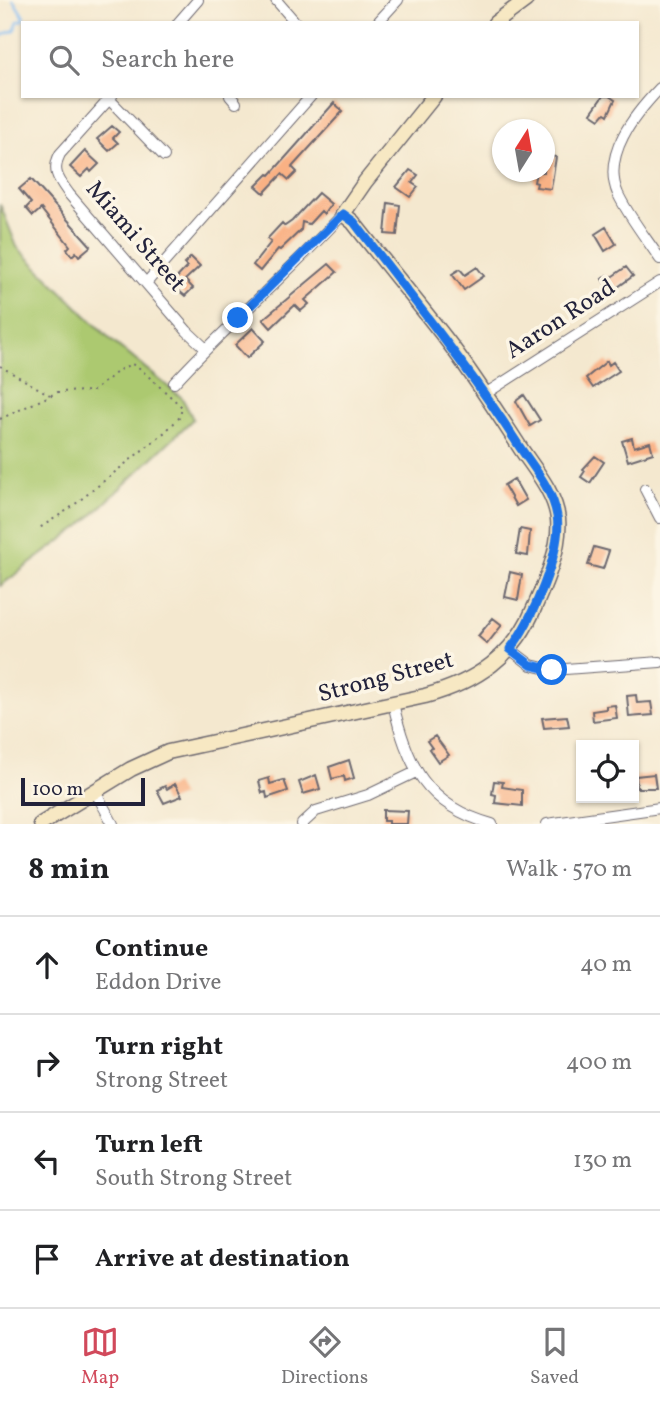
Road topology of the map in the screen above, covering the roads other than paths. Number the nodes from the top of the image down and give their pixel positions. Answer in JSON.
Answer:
{"nodes":[{"id":1,"x":198,"y":0,"type":"edge"},
{"id":2,"x":276,"y":0,"type":"edge"},
{"id":3,"x":398,"y":0,"type":"edge"},
{"id":4,"x":526,"y":0,"type":"edge"},
{"id":5,"x":180,"y":21,"type":"edge"},
{"id":6,"x":294,"y":21,"type":"edge"},
{"id":7,"x":379,"y":21,"type":"edge"},
{"id":8,"x":498,"y":21,"type":"edge"},
{"id":9,"x":660,"y":88,"type":"edge"},
{"id":10,"x":111,"y":98,"type":"edge"},
{"id":11,"x":310,"y":98,"type":"edge"},
{"id":12,"x":432,"y":98,"type":"edge"},
{"id":13,"x":164,"y":156,"type":"dead end"},
{"id":14,"x":343,"y":214,"type":"junction"},
{"id":15,"x":660,"y":259,"type":"edge"},
{"id":16,"x":147,"y":282,"type":"junction"},
{"id":17,"x":660,"y":282,"type":"edge"},
{"id":18,"x":206,"y":349,"type":"junction"},
{"id":19,"x":174,"y":383,"type":"dead end"},
{"id":20,"x":485,"y":394,"type":"junction"},
{"id":21,"x":645,"y":489,"type":"dead end"},
{"id":22,"x":660,"y":518,"type":"edge"},
{"id":23,"x":510,"y":649,"type":"junction"},
{"id":24,"x":660,"y":662,"type":"edge"},
{"id":25,"x":393,"y":703,"type":"junction"},
{"id":26,"x":416,"y":772,"type":"junction"},
{"id":27,"x":95,"y":791,"type":"junction"},
{"id":28,"x":660,"y":808,"type":"edge"},
{"id":29,"x":41,"y":824,"type":"edge"},
{"id":30,"x":113,"y":824,"type":"edge"},
{"id":31,"x":302,"y":824,"type":"edge"},
{"id":32,"x":492,"y":824,"type":"edge"},
{"id":33,"x":547,"y":824,"type":"edge"}],
"edges":[{"from":1,"to":5,"type":"street"},
{"from":2,"to":6,"type":"street"},
{"from":3,"to":7,"type":"street"},
{"from":4,"to":8,"type":"street"},
{"from":9,"to":15,"type":"street"},
{"from":10,"to":13,"type":"street"},
{"from":10,"to":16,"type":"street","name":"Miami Street"},
{"from":11,"to":16,"type":"street"},
{"from":12,"to":14,"type":"street"},
{"from":14,"to":18,"type":"street"},
{"from":14,"to":20,"type":"street","name":"Strong Street"},
{"from":16,"to":18,"type":"street","name":"Miami Street"},
{"from":17,"to":20,"type":"street","name":"Aaron Road"},
{"from":18,"to":19,"type":"street"},
{"from":20,"to":23,"type":"street","name":"Strong Street"},
{"from":21,"to":22,"type":"street"},
{"from":23,"to":24,"type":"street"},
{"from":23,"to":25,"type":"street","name":"Strong Street"},
{"from":25,"to":26,"type":"street"},
{"from":25,"to":27,"type":"street","name":"Strong Street"},
{"from":26,"to":31,"type":"street"},
{"from":26,"to":32,"type":"street"},
{"from":27,"to":29,"type":"street","name":"Strong Street"},
{"from":27,"to":30,"type":"street"},
{"from":28,"to":33,"type":"street"}]}
